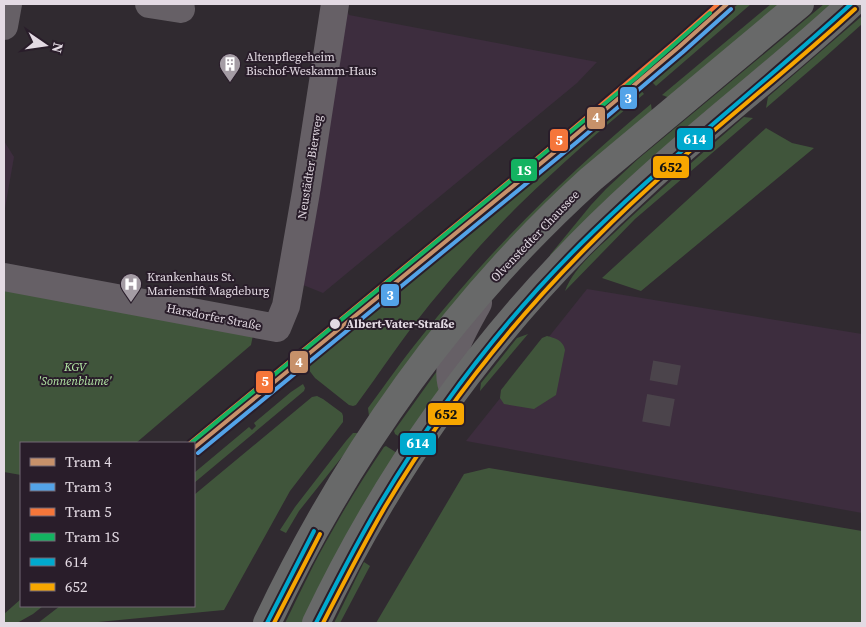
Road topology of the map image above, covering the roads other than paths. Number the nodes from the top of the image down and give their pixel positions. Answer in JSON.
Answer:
{"nodes":[{"id":1,"x":8,"y":4,"type":"edge"},
{"id":2,"x":150,"y":4,"type":"edge"},
{"id":3,"x":335,"y":4,"type":"edge"},
{"id":4,"x":800,"y":4,"type":"edge"},
{"id":5,"x":852,"y":4,"type":"edge"},
{"id":6,"x":182,"y":9,"type":"dead end"},
{"id":7,"x":4,"y":26,"type":"edge"},
{"id":8,"x":4,"y":277,"type":"edge"},
{"id":9,"x":486,"y":286,"type":"junction"},
{"id":10,"x":277,"y":328,"type":"joint"},
{"id":11,"x":454,"y":391,"type":"junction"},
{"id":12,"x":267,"y":623,"type":"edge"},
{"id":13,"x":316,"y":623,"type":"edge"}],
"edges":[{"from":1,"to":7,"type":"street"},
{"from":2,"to":6,"type":"street"},
{"from":3,"to":10,"type":"street","name":"Neustädter Bierweg"},
{"from":4,"to":9,"type":"main road","name":"Olvenstedter Chaussee"},
{"from":5,"to":11,"type":"main road"},
{"from":8,"to":10,"type":"street","name":"Harsdorfer Straße"},
{"from":9,"to":11,"type":"street"},
{"from":9,"to":12,"type":"main road","name":"Olvenstedter Chaussee"},
{"from":11,"to":13,"type":"main road"}]}
